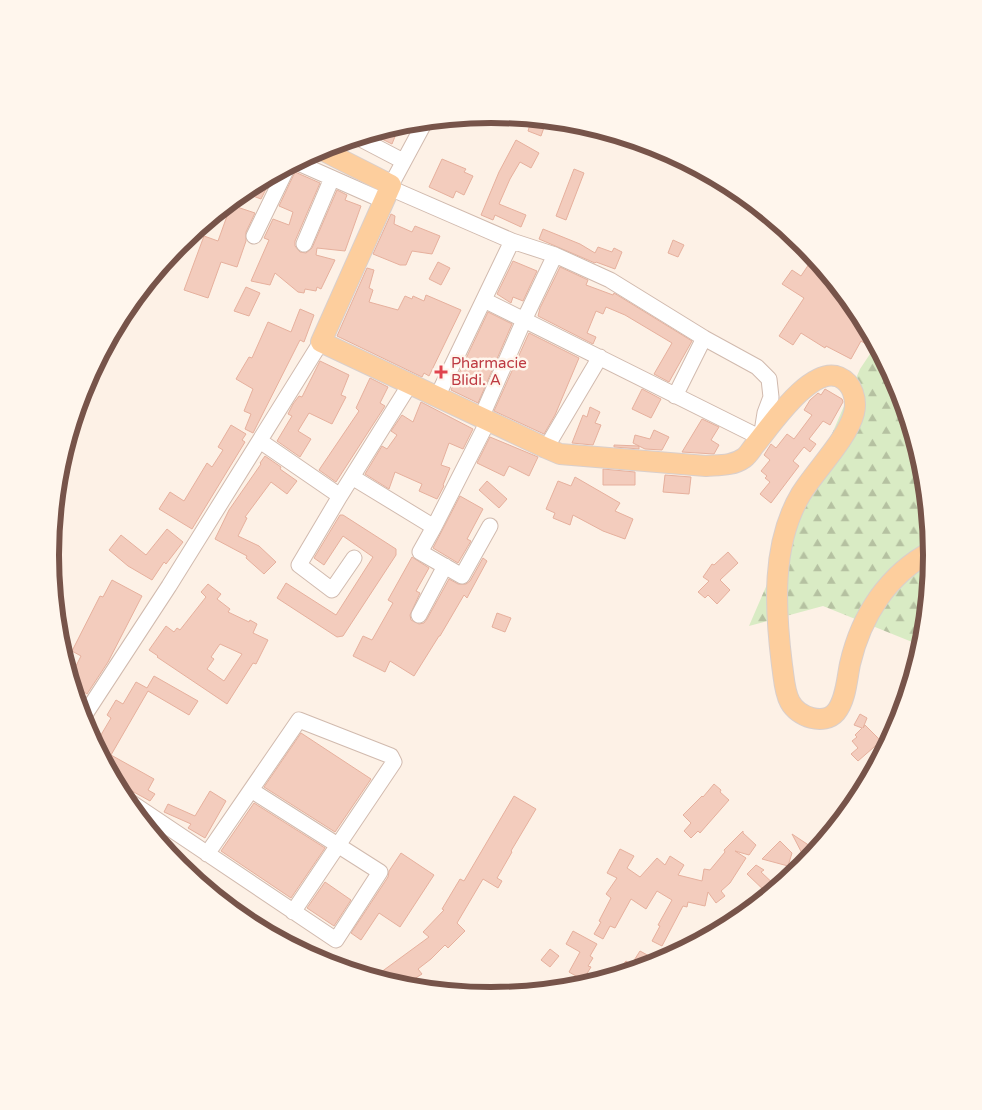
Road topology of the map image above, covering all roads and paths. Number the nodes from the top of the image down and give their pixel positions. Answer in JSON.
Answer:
{"nodes":[{"id":1,"x":422,"y":128,"type":"edge"},
{"id":2,"x":365,"y":142,"type":"edge"},
{"id":3,"x":329,"y":155,"type":"edge"},
{"id":4,"x":320,"y":159,"type":"edge"},
{"id":5,"x":404,"y":162,"type":"junction"},
{"id":6,"x":304,"y":165,"type":"edge"},
{"id":7,"x":283,"y":177,"type":"edge"},
{"id":8,"x":332,"y":178,"type":"junction"},
{"id":9,"x":388,"y":192,"type":"junction"},
{"id":10,"x":254,"y":236,"type":"dead end"},
{"id":11,"x":512,"y":241,"type":"junction"},
{"id":12,"x":304,"y":244,"type":"dead end"},
{"id":13,"x":555,"y":255,"type":"junction"},
{"id":14,"x":484,"y":300,"type":"junction"},
{"id":15,"x":524,"y":320,"type":"junction"},
{"id":16,"x":704,"y":338,"type":"junction"},
{"id":17,"x":321,"y":342,"type":"junction"},
{"id":18,"x":600,"y":357,"type":"junction"},
{"id":19,"x":410,"y":384,"type":"junction"},
{"id":20,"x":675,"y":396,"type":"junction"},
{"id":21,"x":437,"y":397,"type":"junction"},
{"id":22,"x":485,"y":419,"type":"junction"},
{"id":23,"x":761,"y":438,"type":"junction"},
{"id":24,"x":260,"y":442,"type":"junction"},
{"id":25,"x":546,"y":448,"type":"junction"},
{"id":26,"x":352,"y":477,"type":"junction"},
{"id":27,"x":340,"y":496,"type":"junction"},
{"id":28,"x":490,"y":526,"type":"dead end"},
{"id":29,"x":434,"y":527,"type":"junction"},
{"id":30,"x":923,"y":557,"type":"edge"},
{"id":31,"x":354,"y":558,"type":"dead end"},
{"id":32,"x":445,"y":566,"type":"junction"},
{"id":33,"x":419,"y":615,"type":"dead end"},
{"id":34,"x":88,"y":710,"type":"edge"},
{"id":35,"x":251,"y":790,"type":"junction"},
{"id":36,"x":143,"y":810,"type":"edge"},
{"id":37,"x":338,"y":845,"type":"junction"},
{"id":38,"x":207,"y":854,"type":"junction"},
{"id":39,"x":293,"y":912,"type":"junction"}],
"edges":[{"from":1,"to":5,"type":"street"},
{"from":2,"to":5,"type":"street"},
{"from":3,"to":9,"type":"main road"},
{"from":4,"to":9,"type":"main road"},
{"from":5,"to":9,"type":"street"},
{"from":6,"to":8,"type":"street"},
{"from":7,"to":10,"type":"street"},
{"from":8,"to":9,"type":"street"},
{"from":8,"to":12,"type":"street"},
{"from":9,"to":11,"type":"street"},
{"from":9,"to":17,"type":"main road"},
{"from":11,"to":13,"type":"street"},
{"from":11,"to":14,"type":"street"},
{"from":13,"to":15,"type":"street"},
{"from":13,"to":16,"type":"street"},
{"from":14,"to":15,"type":"street"},
{"from":14,"to":21,"type":"street"},
{"from":15,"to":18,"type":"street"},
{"from":15,"to":22,"type":"street"},
{"from":16,"to":20,"type":"street"},
{"from":16,"to":23,"type":"street"},
{"from":17,"to":19,"type":"main road"},
{"from":17,"to":24,"type":"street"},
{"from":18,"to":20,"type":"street"},
{"from":18,"to":25,"type":"street"},
{"from":19,"to":21,"type":"main road"},
{"from":19,"to":26,"type":"street"},
{"from":20,"to":23,"type":"street"},
{"from":21,"to":22,"type":"main road"},
{"from":22,"to":25,"type":"main road"},
{"from":22,"to":29,"type":"street"},
{"from":23,"to":25,"type":"main road"},
{"from":23,"to":30,"type":"main road"},
{"from":24,"to":27,"type":"street"},
{"from":24,"to":34,"type":"street"},
{"from":26,"to":27,"type":"street"},
{"from":26,"to":29,"type":"street"},
{"from":27,"to":31,"type":"street"},
{"from":28,"to":32,"type":"street"},
{"from":29,"to":32,"type":"street"},
{"from":32,"to":33,"type":"street"},
{"from":35,"to":37,"type":"street"},
{"from":35,"to":37,"type":"street"},
{"from":35,"to":38,"type":"street"},
{"from":36,"to":38,"type":"street"},
{"from":37,"to":39,"type":"street"},
{"from":37,"to":39,"type":"street"},
{"from":38,"to":39,"type":"street"}]}
